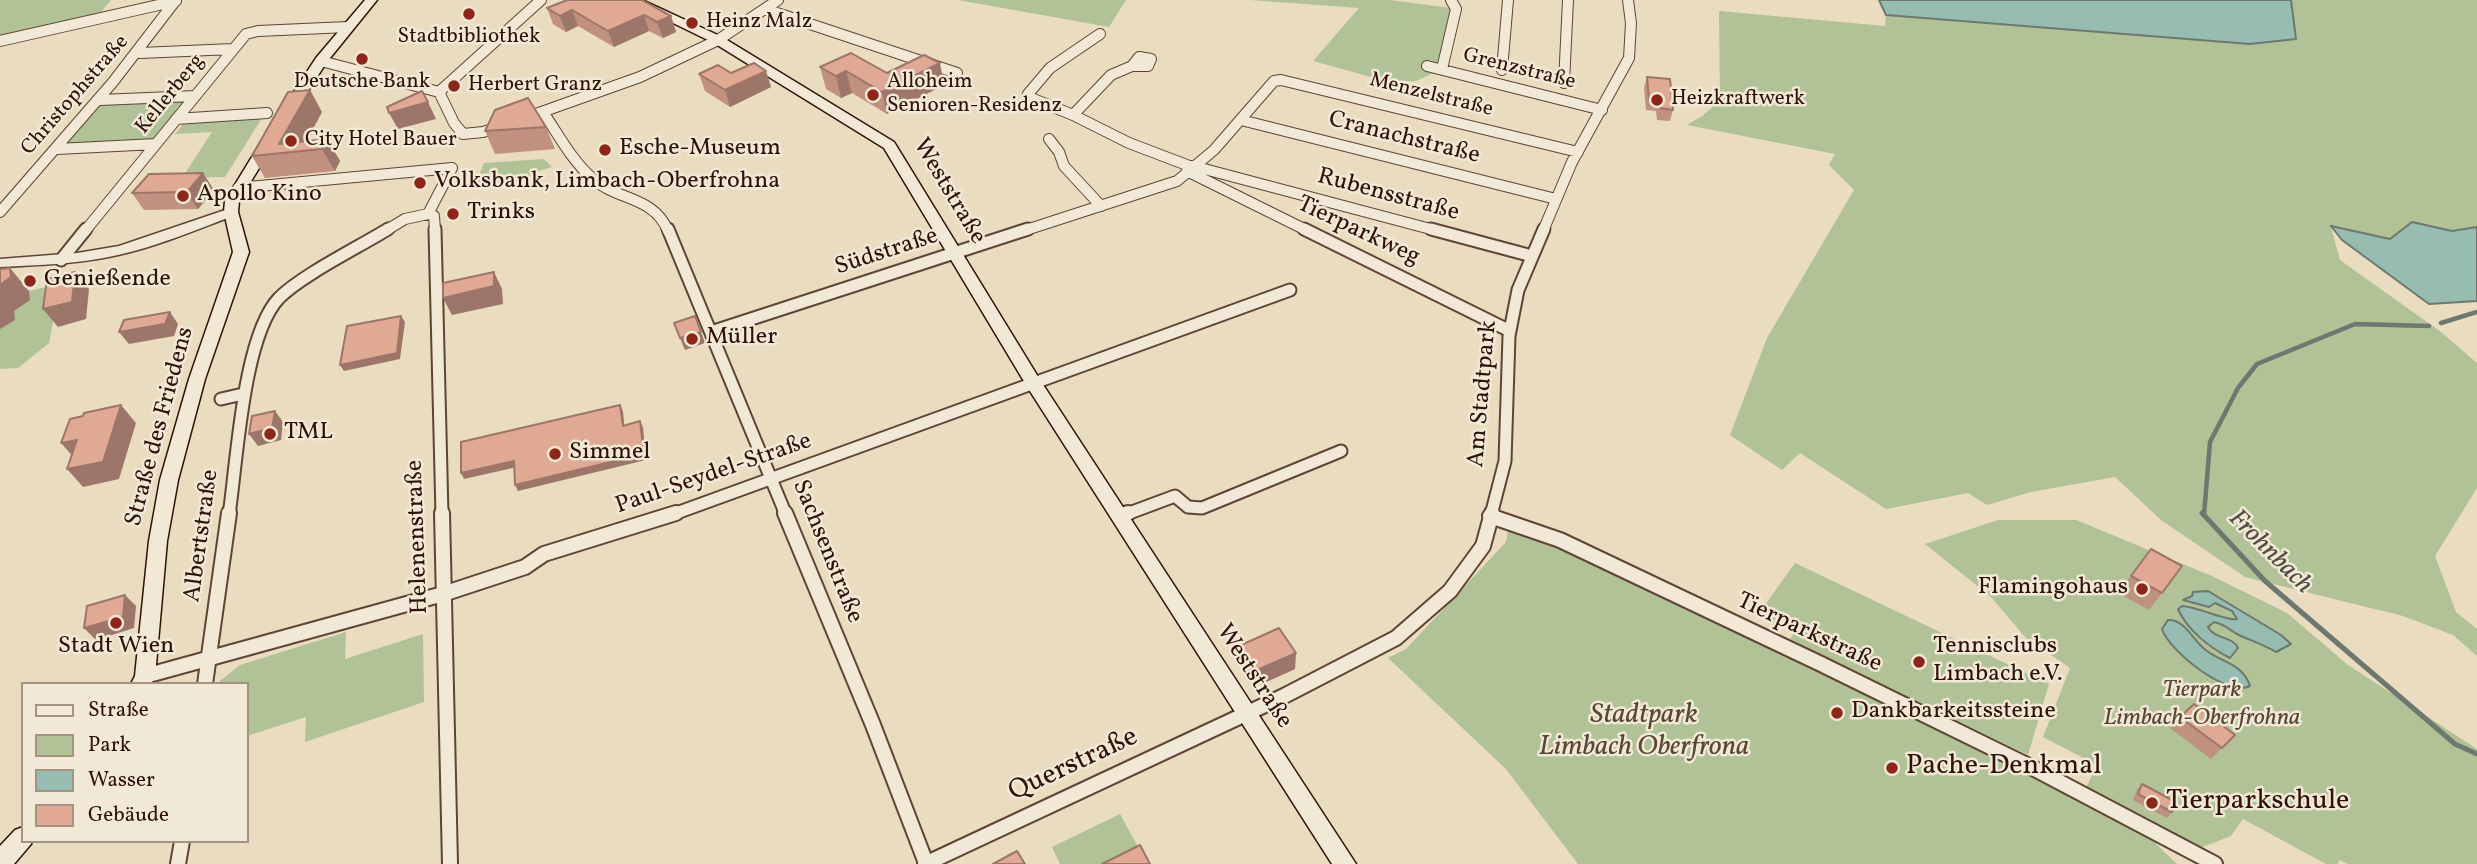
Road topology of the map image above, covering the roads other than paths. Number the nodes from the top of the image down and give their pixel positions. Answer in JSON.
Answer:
{"nodes":[{"id":1,"x":370,"y":0,"type":"edge"},
{"id":2,"x":541,"y":0,"type":"edge"},
{"id":3,"x":632,"y":0,"type":"edge"},
{"id":4,"x":778,"y":0,"type":"edge"},
{"id":5,"x":1451,"y":0,"type":"edge"},
{"id":6,"x":1508,"y":0,"type":"edge"},
{"id":7,"x":1568,"y":0,"type":"edge"},
{"id":8,"x":1628,"y":0,"type":"edge"},
{"id":9,"x":176,"y":1,"type":"edge"},
{"id":10,"x":765,"y":9,"type":"junction"},
{"id":11,"x":348,"y":27,"type":"junction"},
{"id":12,"x":1100,"y":34,"type":"dead end"},
{"id":13,"x":718,"y":40,"type":"junction"},
{"id":14,"x":0,"y":41,"type":"edge"},
{"id":15,"x":233,"y":49,"type":"junction"},
{"id":16,"x":140,"y":52,"type":"junction"},
{"id":17,"x":321,"y":61,"type":"junction"},
{"id":18,"x":1132,"y":66,"type":"dead end"},
{"id":19,"x":1427,"y":66,"type":"dead end"},
{"id":20,"x":1442,"y":69,"type":"junction"},
{"id":21,"x":1502,"y":70,"type":"dead end"},
{"id":22,"x":957,"y":73,"type":"dead end"},
{"id":23,"x":1274,"y":81,"type":"joint"},
{"id":24,"x":1564,"y":83,"type":"dead end"},
{"id":25,"x":439,"y":92,"type":"junction"},
{"id":26,"x":195,"y":96,"type":"junction"},
{"id":27,"x":100,"y":100,"type":"junction"},
{"id":28,"x":1602,"y":110,"type":"junction"},
{"id":29,"x":543,"y":112,"type":"junction"},
{"id":30,"x":267,"y":113,"type":"dead end"},
{"id":31,"x":1073,"y":115,"type":"junction"},
{"id":32,"x":530,"y":116,"type":"edge"},
{"id":33,"x":176,"y":119,"type":"junction"},
{"id":34,"x":1241,"y":120,"type":"junction"},
{"id":35,"x":504,"y":125,"type":"edge"},
{"id":36,"x":1049,"y":139,"type":"dead end"},
{"id":37,"x":156,"y":144,"type":"junction"},
{"id":38,"x":57,"y":149,"type":"junction"},
{"id":39,"x":1578,"y":152,"type":"junction"},
{"id":40,"x":1191,"y":168,"type":"junction"},
{"id":41,"x":238,"y":188,"type":"junction"},
{"id":42,"x":1556,"y":200,"type":"junction"},
{"id":43,"x":1101,"y":206,"type":"junction"},
{"id":44,"x":0,"y":212,"type":"edge"},
{"id":45,"x":231,"y":212,"type":"junction"},
{"id":46,"x":428,"y":214,"type":"junction"},
{"id":47,"x":955,"y":253,"type":"junction"},
{"id":48,"x":1532,"y":256,"type":"junction"},
{"id":49,"x":61,"y":260,"type":"junction"},
{"id":50,"x":0,"y":263,"type":"edge"},
{"id":51,"x":1290,"y":290,"type":"dead end"},
{"id":52,"x":1510,"y":331,"type":"junction"},
{"id":53,"x":711,"y":332,"type":"junction"},
{"id":54,"x":1034,"y":384,"type":"junction"},
{"id":55,"x":243,"y":394,"type":"junction"},
{"id":56,"x":221,"y":399,"type":"dead end"},
{"id":57,"x":1341,"y":451,"type":"dead end"},
{"id":58,"x":773,"y":480,"type":"junction"},
{"id":59,"x":1120,"y":516,"type":"junction"},
{"id":60,"x":1490,"y":516,"type":"junction"},
{"id":61,"x":443,"y":594,"type":"junction"},
{"id":62,"x":208,"y":660,"type":"junction"},
{"id":63,"x":143,"y":680,"type":"edge"},
{"id":64,"x":205,"y":682,"type":"edge"},
{"id":65,"x":1246,"y":715,"type":"junction"},
{"id":66,"x":21,"y":839,"type":"edge"},
{"id":67,"x":181,"y":843,"type":"edge"},
{"id":68,"x":0,"y":863,"type":"edge"},
{"id":69,"x":178,"y":864,"type":"edge"},
{"id":70,"x":450,"y":864,"type":"edge"},
{"id":71,"x":925,"y":864,"type":"edge"},
{"id":72,"x":1345,"y":864,"type":"edge"},
{"id":73,"x":2215,"y":864,"type":"edge"}],
"edges":[{"from":1,"to":11,"type":"main road","name":"Straße des Friedens"},
{"from":2,"to":25,"type":"street"},
{"from":3,"to":13,"type":"main road","name":"Weststraße"},
{"from":4,"to":10,"type":"street"},
{"from":5,"to":20,"type":"street"},
{"from":6,"to":21,"type":"street"},
{"from":7,"to":24,"type":"street"},
{"from":8,"to":28,"type":"street","name":"Am Stadtpark"},
{"from":9,"to":14,"type":"street"},
{"from":9,"to":16,"type":"street","name":"Christophstraße"},
{"from":10,"to":13,"type":"street"},
{"from":10,"to":22,"type":"street"},
{"from":11,"to":15,"type":"street","name":"Kellerberg"},
{"from":11,"to":17,"type":"main road","name":"Straße des Friedens"},
{"from":12,"to":31,"type":"street"},
{"from":13,"to":29,"type":"street"},
{"from":13,"to":47,"type":"main road","name":"Weststraße"},
{"from":15,"to":16,"type":"street"},
{"from":15,"to":26,"type":"street","name":"Kellerberg"},
{"from":16,"to":27,"type":"street","name":"Christophstraße"},
{"from":17,"to":25,"type":"street"},
{"from":17,"to":41,"type":"main road","name":"Straße des Friedens"},
{"from":18,"to":31,"type":"street"},
{"from":19,"to":20,"type":"street","name":"Grenzstraße"},
{"from":20,"to":28,"type":"street","name":"Grenzstraße"},
{"from":23,"to":34,"type":"street","name":"Südstraße"},
{"from":23,"to":39,"type":"street","name":"Menzelstraße"},
{"from":25,"to":35,"type":"street"},
{"from":26,"to":27,"type":"street"},
{"from":26,"to":33,"type":"street","name":"Kellerberg"},
{"from":27,"to":38,"type":"street","name":"Christophstraße"},
{"from":28,"to":39,"type":"street","name":"Am Stadtpark"},
{"from":29,"to":32,"type":"street"},
{"from":29,"to":53,"type":"street","name":"Sachsenstraße"},
{"from":30,"to":33,"type":"street"},
{"from":31,"to":40,"type":"street"},
{"from":33,"to":37,"type":"street","name":"Kellerberg"},
{"from":34,"to":40,"type":"street","name":"Südstraße"},
{"from":34,"to":42,"type":"street","name":"Cranachstraße"},
{"from":36,"to":43,"type":"street"},
{"from":37,"to":38,"type":"street"},
{"from":37,"to":49,"type":"street","name":"Kellerberg"},
{"from":38,"to":44,"type":"street","name":"Christophstraße"},
{"from":39,"to":42,"type":"street","name":"Am Stadtpark"},
{"from":40,"to":43,"type":"street","name":"Südstraße"},
{"from":40,"to":48,"type":"street","name":"Rubensstraße"},
{"from":40,"to":52,"type":"street","name":"Tierparkweg"},
{"from":41,"to":45,"type":"main road","name":"Straße des Friedens"},
{"from":41,"to":46,"type":"street"},
{"from":42,"to":48,"type":"street","name":"Am Stadtpark"},
{"from":43,"to":47,"type":"street","name":"Südstraße"},
{"from":45,"to":49,"type":"street"},
{"from":45,"to":63,"type":"main road","name":"Straße des Friedens"},
{"from":46,"to":55,"type":"street","name":"Albertstraße"},
{"from":46,"to":61,"type":"street","name":"Helenenstraße"},
{"from":47,"to":53,"type":"street","name":"Südstraße"},
{"from":47,"to":54,"type":"main road","name":"Weststraße"},
{"from":48,"to":52,"type":"street","name":"Am Stadtpark"},
{"from":49,"to":50,"type":"street"},
{"from":51,"to":54,"type":"street","name":"Paul-Seydel-Straße"},
{"from":52,"to":60,"type":"street","name":"Am Stadtpark"},
{"from":53,"to":58,"type":"street","name":"Sachsenstraße"},
{"from":54,"to":58,"type":"street","name":"Paul-Seydel-Straße"},
{"from":54,"to":59,"type":"main road","name":"Weststraße"},
{"from":55,"to":56,"type":"street"},
{"from":55,"to":62,"type":"street","name":"Albertstraße"},
{"from":57,"to":59,"type":"street"},
{"from":58,"to":61,"type":"street","name":"Paul-Seydel-Straße"},
{"from":58,"to":71,"type":"street","name":"Sachsenstraße"},
{"from":59,"to":65,"type":"main road","name":"Weststraße"},
{"from":60,"to":65,"type":"street","name":"Am Stadtpark"},
{"from":60,"to":73,"type":"street","name":"Tierparkstraße"},
{"from":61,"to":62,"type":"street","name":"Paul-Seydel-Straße"},
{"from":61,"to":70,"type":"street","name":"Helenenstraße"},
{"from":62,"to":63,"type":"street","name":"Paul-Seydel-Straße"},
{"from":62,"to":64,"type":"street","name":"Albertstraße"},
{"from":65,"to":71,"type":"street","name":"Querstraße"},
{"from":65,"to":72,"type":"main road","name":"Weststraße"},
{"from":66,"to":68,"type":"main road"},
{"from":67,"to":69,"type":"street"}]}
